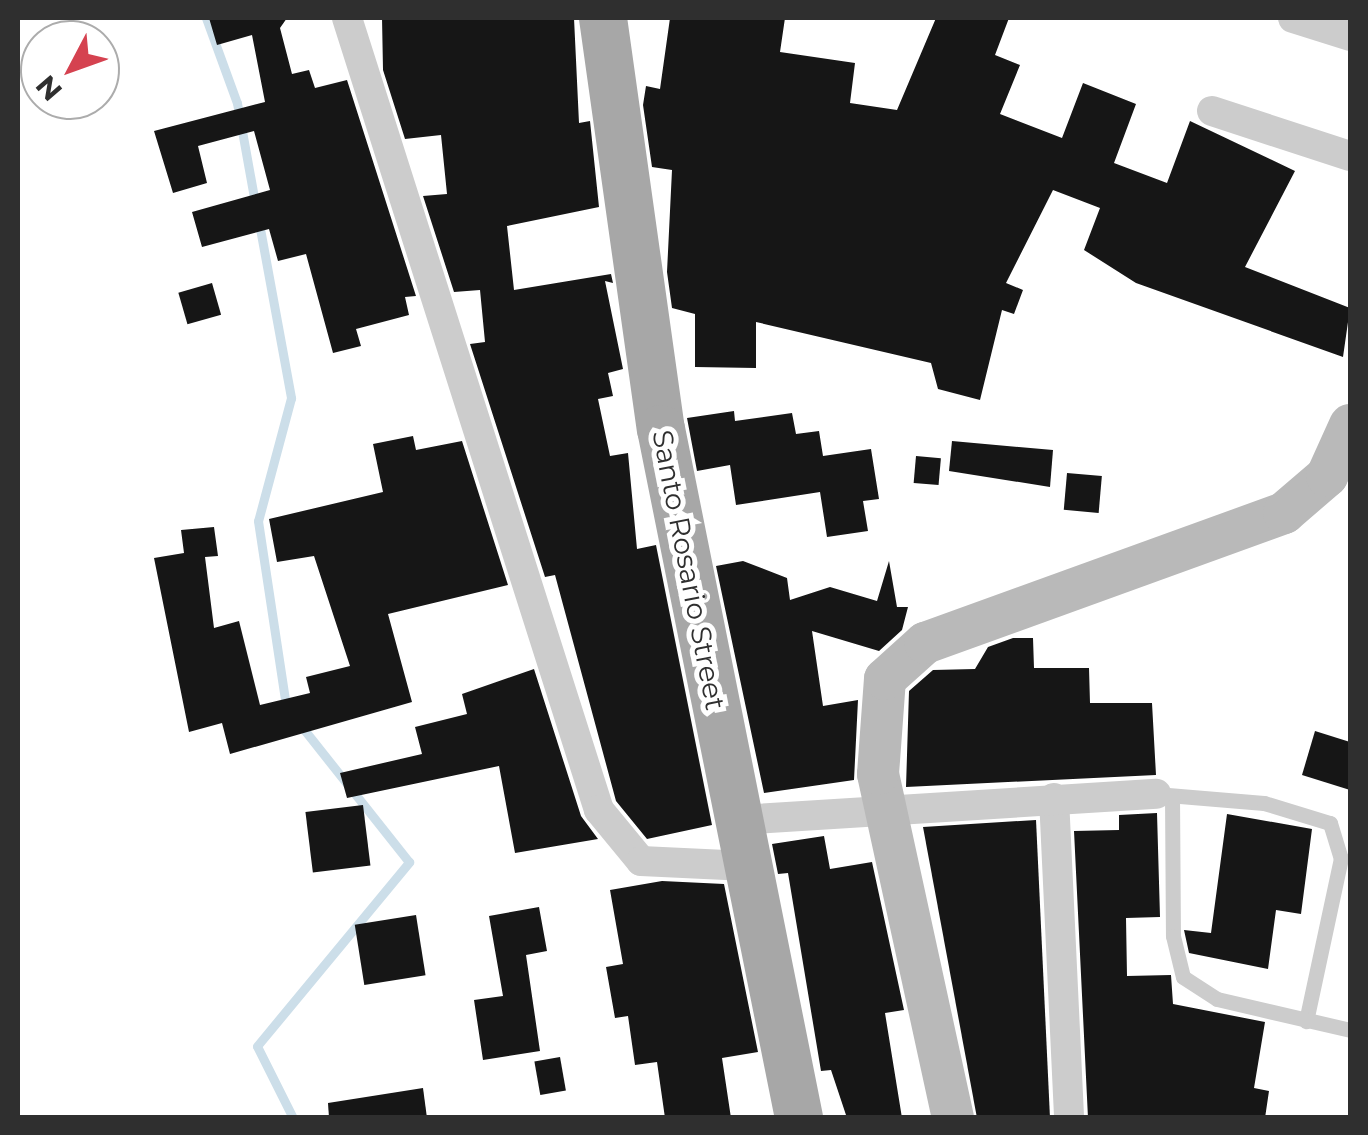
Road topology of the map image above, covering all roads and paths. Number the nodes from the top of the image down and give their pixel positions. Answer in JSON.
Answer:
{"nodes":[{"id":1,"x":347,"y":18,"type":"edge"},
{"id":2,"x":603,"y":18,"type":"edge"},
{"id":3,"x":1293,"y":18,"type":"edge"},
{"id":4,"x":1350,"y":36,"type":"edge"},
{"id":5,"x":1212,"y":111,"type":"dead end"},
{"id":6,"x":1350,"y":156,"type":"edge"},
{"id":7,"x":1350,"y":425,"type":"edge"},
{"id":8,"x":1164,"y":795,"type":"junction"},
{"id":9,"x":1054,"y":798,"type":"junction"},
{"id":10,"x":884,"y":804,"type":"junction"},
{"id":11,"x":738,"y":820,"type":"junction"},
{"id":12,"x":747,"y":866,"type":"junction"},
{"id":13,"x":1306,"y":1021,"type":"junction"},
{"id":14,"x":1350,"y":1030,"type":"edge"},
{"id":15,"x":800,"y":1118,"type":"edge"},
{"id":16,"x":952,"y":1118,"type":"edge"},
{"id":17,"x":1069,"y":1118,"type":"edge"}],
"edges":[{"from":1,"to":12,"type":"street"},
{"from":2,"to":11,"type":"main road","name":"Santo Rosario Street"},
{"from":3,"to":4,"type":"street"},
{"from":5,"to":6,"type":"street"},
{"from":7,"to":10,"type":"street"},
{"from":8,"to":9,"type":"street"},
{"from":8,"to":13,"type":"lane"},
{"from":8,"to":13,"type":"lane"},
{"from":9,"to":10,"type":"street"},
{"from":9,"to":17,"type":"street"},
{"from":10,"to":11,"type":"street"},
{"from":10,"to":16,"type":"street"},
{"from":11,"to":12,"type":"main road","name":"Santo Rosario Street"},
{"from":12,"to":15,"type":"main road","name":"Santo Rosario Street"},
{"from":13,"to":14,"type":"lane"}]}
